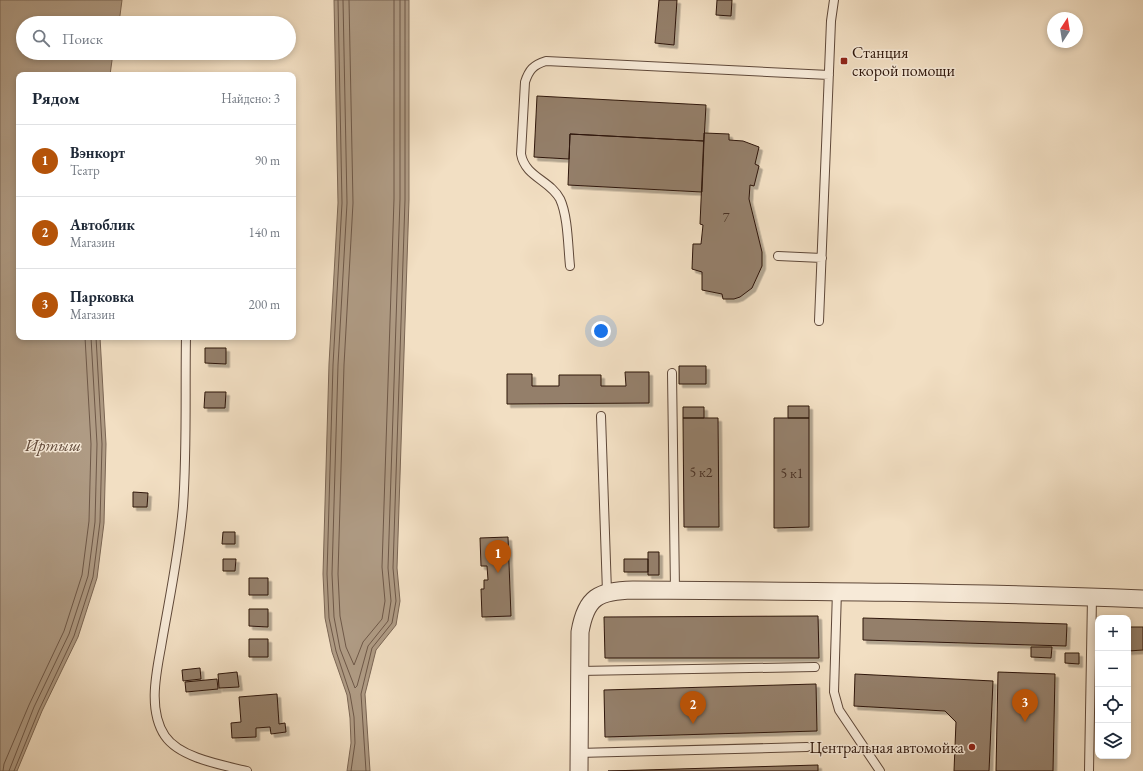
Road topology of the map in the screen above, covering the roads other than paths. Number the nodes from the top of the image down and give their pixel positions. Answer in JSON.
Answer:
{"nodes":[{"id":1,"x":834,"y":0,"type":"edge"},
{"id":2,"x":829,"y":75,"type":"junction"},
{"id":3,"x":778,"y":256,"type":"dead end"},
{"id":4,"x":822,"y":258,"type":"junction"},
{"id":5,"x":570,"y":266,"type":"dead end"},
{"id":6,"x":819,"y":321,"type":"dead end"},
{"id":7,"x":186,"y":340,"type":"edge"},
{"id":8,"x":672,"y":373,"type":"dead end"},
{"id":9,"x":601,"y":416,"type":"dead end"},
{"id":10,"x":675,"y":590,"type":"junction"},
{"id":11,"x":837,"y":590,"type":"junction"},
{"id":12,"x":607,"y":592,"type":"junction"},
{"id":13,"x":1092,"y":597,"type":"junction"},
{"id":14,"x":1143,"y":599,"type":"edge"},
{"id":15,"x":815,"y":667,"type":"dead end"},
{"id":16,"x":578,"y":671,"type":"junction"},
{"id":17,"x":807,"y":747,"type":"dead end"},
{"id":18,"x":578,"y":753,"type":"junction"},
{"id":19,"x":247,"y":771,"type":"edge"},
{"id":20,"x":579,"y":771,"type":"edge"},
{"id":21,"x":880,"y":771,"type":"edge"},
{"id":22,"x":1089,"y":771,"type":"edge"}],
"edges":[{"from":1,"to":2,"type":"lane"},
{"from":2,"to":4,"type":"lane"},
{"from":2,"to":5,"type":"lane"},
{"from":3,"to":4,"type":"lane"},
{"from":4,"to":6,"type":"lane"},
{"from":7,"to":19,"type":"lane"},
{"from":8,"to":10,"type":"lane"},
{"from":9,"to":12,"type":"lane"},
{"from":10,"to":11,"type":"street"},
{"from":10,"to":12,"type":"street"},
{"from":11,"to":13,"type":"street"},
{"from":11,"to":21,"type":"lane"},
{"from":12,"to":16,"type":"street"},
{"from":13,"to":14,"type":"street"},
{"from":13,"to":22,"type":"lane"},
{"from":15,"to":16,"type":"lane"},
{"from":16,"to":18,"type":"street"},
{"from":17,"to":18,"type":"lane"},
{"from":18,"to":20,"type":"street"}]}
